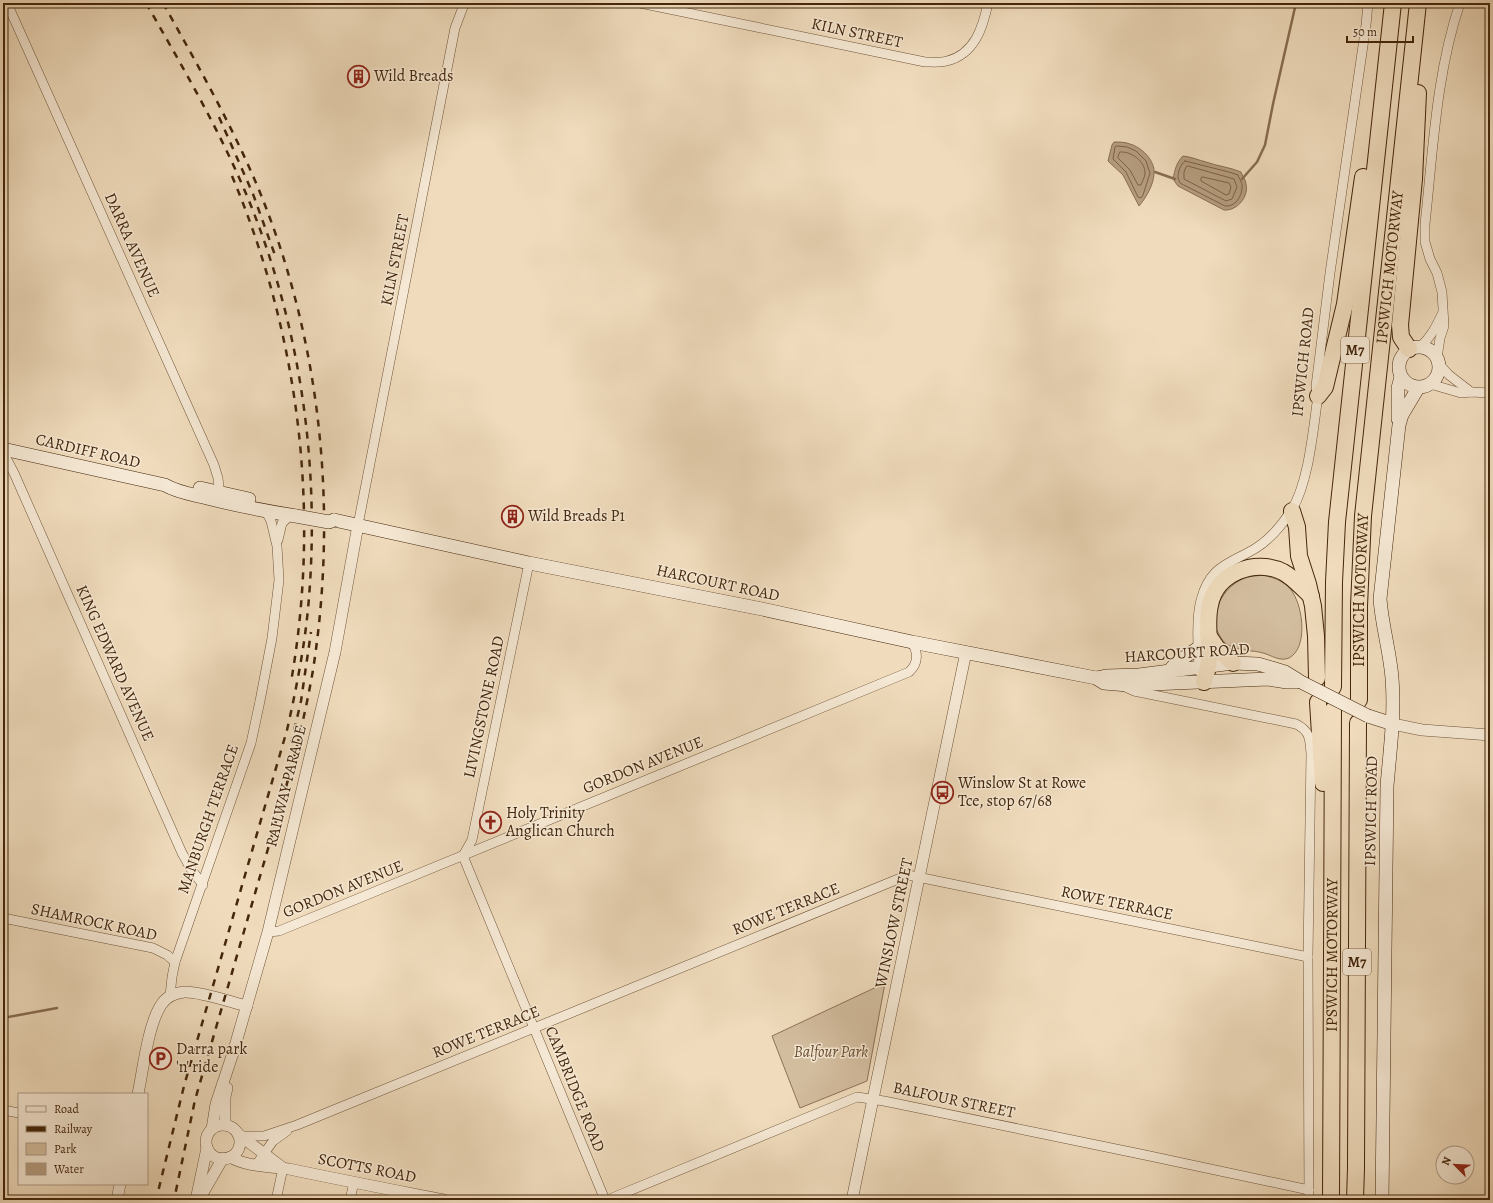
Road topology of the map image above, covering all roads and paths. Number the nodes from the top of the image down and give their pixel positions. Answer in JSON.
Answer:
{"nodes":[{"id":1,"x":8,"y":3,"type":"edge"},
{"id":2,"x":466,"y":3,"type":"edge"},
{"id":3,"x":640,"y":3,"type":"edge"},
{"id":4,"x":988,"y":3,"type":"edge"},
{"id":5,"x":1368,"y":3,"type":"edge"},
{"id":6,"x":1418,"y":3,"type":"edge"},
{"id":7,"x":1460,"y":3,"type":"edge"},
{"id":8,"x":1392,"y":9,"type":"edge"},
{"id":9,"x":1413,"y":57,"type":"junction"},
{"id":10,"x":1443,"y":311,"type":"junction"},
{"id":11,"x":1414,"y":348,"type":"junction"},
{"id":12,"x":1438,"y":361,"type":"junction"},
{"id":13,"x":1400,"y":377,"type":"junction"},
{"id":14,"x":1424,"y":386,"type":"junction"},
{"id":15,"x":1471,"y":392,"type":"junction"},
{"id":16,"x":1490,"y":393,"type":"edge"},
{"id":17,"x":1318,"y":396,"type":"junction"},
{"id":18,"x":1399,"y":425,"type":"junction"},
{"id":19,"x":3,"y":450,"type":"edge"},
{"id":20,"x":220,"y":497,"type":"junction"},
{"id":21,"x":266,"y":511,"type":"junction"},
{"id":22,"x":1292,"y":511,"type":"junction"},
{"id":23,"x":295,"y":514,"type":"junction"},
{"id":24,"x":358,"y":525,"type":"junction"},
{"id":25,"x":277,"y":546,"type":"junction"},
{"id":26,"x":529,"y":563,"type":"junction"},
{"id":27,"x":1311,"y":596,"type":"junction"},
{"id":28,"x":1208,"y":635,"type":"junction"},
{"id":29,"x":912,"y":642,"type":"junction"},
{"id":30,"x":1198,"y":648,"type":"junction"},
{"id":31,"x":966,"y":652,"type":"junction"},
{"id":32,"x":1233,"y":663,"type":"junction"},
{"id":33,"x":1170,"y":670,"type":"junction"},
{"id":34,"x":1204,"y":672,"type":"junction"},
{"id":35,"x":1096,"y":678,"type":"junction"},
{"id":36,"x":1317,"y":678,"type":"dead end"},
{"id":37,"x":1301,"y":682,"type":"junction"},
{"id":38,"x":1121,"y":685,"type":"junction"},
{"id":39,"x":1333,"y":687,"type":"dead end"},
{"id":40,"x":1358,"y":700,"type":"dead end"},
{"id":41,"x":1318,"y":702,"type":"dead end"},
{"id":42,"x":1333,"y":710,"type":"dead end"},
{"id":43,"x":1363,"y":720,"type":"junction"},
{"id":44,"x":1393,"y":724,"type":"junction"},
{"id":45,"x":1490,"y":735,"type":"edge"},
{"id":46,"x":1333,"y":819,"type":"junction"},
{"id":47,"x":464,"y":856,"type":"junction"},
{"id":48,"x":919,"y":878,"type":"junction"},
{"id":49,"x":203,"y":885,"type":"junction"},
{"id":50,"x":3,"y":918,"type":"edge"},
{"id":51,"x":268,"y":932,"type":"junction"},
{"id":52,"x":1308,"y":957,"type":"junction"},
{"id":53,"x":175,"y":962,"type":"junction"},
{"id":54,"x":170,"y":996,"type":"junction"},
{"id":55,"x":247,"y":1006,"type":"junction"},
{"id":56,"x":534,"y":1028,"type":"junction"},
{"id":57,"x":234,"y":1052,"type":"junction"},
{"id":58,"x":138,"y":1093,"type":"edge"},
{"id":59,"x":874,"y":1100,"type":"junction"},
{"id":60,"x":3,"y":1110,"type":"edge"},
{"id":61,"x":18,"y":1113,"type":"edge"},
{"id":62,"x":225,"y":1125,"type":"junction"},
{"id":63,"x":297,"y":1125,"type":"junction"},
{"id":64,"x":212,"y":1130,"type":"junction"},
{"id":65,"x":240,"y":1135,"type":"junction"},
{"id":66,"x":207,"y":1148,"type":"junction"},
{"id":67,"x":264,"y":1154,"type":"junction"},
{"id":68,"x":227,"y":1158,"type":"junction"},
{"id":69,"x":256,"y":1165,"type":"junction"},
{"id":70,"x":283,"y":1168,"type":"junction"},
{"id":71,"x":354,"y":1182,"type":"junction"},
{"id":72,"x":120,"y":1185,"type":"edge"},
{"id":73,"x":1309,"y":1190,"type":"junction"},
{"id":74,"x":117,"y":1200,"type":"edge"},
{"id":75,"x":198,"y":1200,"type":"edge"},
{"id":76,"x":276,"y":1200,"type":"edge"},
{"id":77,"x":350,"y":1200,"type":"edge"},
{"id":78,"x":444,"y":1200,"type":"edge"},
{"id":79,"x":606,"y":1200,"type":"edge"},
{"id":80,"x":852,"y":1200,"type":"edge"},
{"id":81,"x":1309,"y":1200,"type":"edge"},
{"id":82,"x":1331,"y":1200,"type":"edge"},
{"id":83,"x":1355,"y":1200,"type":"edge"},
{"id":84,"x":1382,"y":1200,"type":"edge"}],
"edges":[{"from":1,"to":20,"type":"street","name":"DARRA AVENUE"},
{"from":2,"to":24,"type":"street","name":"KILN STREET"},
{"from":3,"to":4,"type":"street","name":"KILN STREET"},
{"from":5,"to":17,"type":"street","name":"IPSWICH ROAD"},
{"from":6,"to":9,"type":"highway","name":"IPSWICH MOTORWAY","number":"M7"},
{"from":7,"to":10,"type":"street"},
{"from":8,"to":17,"type":"highway"},
{"from":8,"to":39,"type":"highway","name":"IPSWICH MOTORWAY","number":"M7"},
{"from":9,"to":11,"type":"highway"},
{"from":9,"to":40,"type":"highway","name":"IPSWICH MOTORWAY","number":"M7"},
{"from":10,"to":11,"type":"street"},
{"from":10,"to":12,"type":"street"},
{"from":11,"to":12,"type":"main road"},
{"from":11,"to":13,"type":"main road"},
{"from":12,"to":14,"type":"main road"},
{"from":12,"to":15,"type":"street"},
{"from":13,"to":14,"type":"main road"},
{"from":13,"to":18,"type":"main road","name":"IPSWICH ROAD"},
{"from":14,"to":15,"type":"street"},
{"from":14,"to":18,"type":"main road","name":"IPSWICH ROAD"},
{"from":15,"to":16,"type":"street"},
{"from":17,"to":22,"type":"street","name":"IPSWICH ROAD"},
{"from":18,"to":44,"type":"main road","name":"IPSWICH ROAD"},
{"from":19,"to":20,"type":"main road","name":"CARDIFF ROAD"},
{"from":19,"to":49,"type":"street","name":"KING EDWARD AVENUE"},
{"from":20,"to":21,"type":"main road","name":"CARDIFF ROAD"},
{"from":20,"to":23,"type":"main road","name":"CARDIFF ROAD"},
{"from":21,"to":23,"type":"main road","name":"CARDIFF ROAD"},
{"from":21,"to":25,"type":"street","name":"MANBURGH TERRACE"},
{"from":22,"to":27,"type":"highway"},
{"from":22,"to":30,"type":"street","name":"IPSWICH ROAD"},
{"from":23,"to":24,"type":"main road","name":"HARCOURT ROAD","bridge":true},
{"from":23,"to":25,"type":"street","name":"MANBURGH TERRACE"},
{"from":24,"to":26,"type":"main road","name":"HARCOURT ROAD"},
{"from":24,"to":51,"type":"street","name":"RAILWAY PARADE"},
{"from":25,"to":49,"type":"street","name":"MANBURGH TERRACE"},
{"from":26,"to":29,"type":"main road","name":"HARCOURT ROAD"},
{"from":26,"to":47,"type":"street","name":"LIVINGSTONE ROAD"},
{"from":27,"to":28,"type":"highway"},
{"from":27,"to":36,"type":"highway"},
{"from":28,"to":32,"type":"highway"},
{"from":28,"to":34,"type":"highway"},
{"from":29,"to":31,"type":"main road","name":"HARCOURT ROAD"},
{"from":29,"to":47,"type":"street","name":"GORDON AVENUE"},
{"from":30,"to":33,"type":"main road"},
{"from":30,"to":34,"type":"street","name":"IPSWICH ROAD"},
{"from":31,"to":35,"type":"main road","name":"HARCOURT ROAD"},
{"from":31,"to":48,"type":"street","name":"WINSLOW STREET"},
{"from":32,"to":34,"type":"main road","name":"HARCOURT ROAD"},
{"from":32,"to":37,"type":"main road","name":"HARCOURT ROAD"},
{"from":33,"to":34,"type":"main road","name":"HARCOURT ROAD"},
{"from":33,"to":35,"type":"main road","name":"HARCOURT ROAD"},
{"from":34,"to":37,"type":"main road","name":"HARCOURT ROAD"},
{"from":34,"to":38,"type":"main road","name":"HARCOURT ROAD"},
{"from":35,"to":38,"type":"main road","name":"HARCOURT ROAD"},
{"from":37,"to":43,"type":"main road","name":"HARCOURT ROAD","bridge":true},
{"from":38,"to":52,"type":"street","name":"HARCOURT ROAD"},
{"from":41,"to":46,"type":"highway"},
{"from":42,"to":46,"type":"highway","name":"IPSWICH MOTORWAY","number":"M7"},
{"from":43,"to":44,"type":"main road","name":"HARCOURT ROAD"},
{"from":43,"to":83,"type":"highway","name":"IPSWICH MOTORWAY","number":"M7"},
{"from":44,"to":45,"type":"street"},
{"from":44,"to":84,"type":"main road","name":"IPSWICH ROAD"},
{"from":46,"to":82,"type":"highway","name":"IPSWICH MOTORWAY","number":"M7"},
{"from":47,"to":51,"type":"street","name":"GORDON AVENUE"},
{"from":47,"to":56,"type":"street","name":"CAMBRIDGE ROAD"},
{"from":48,"to":52,"type":"street","name":"ROWE TERRACE"},
{"from":48,"to":56,"type":"street","name":"ROWE TERRACE"},
{"from":48,"to":59,"type":"street","name":"WINSLOW STREET"},
{"from":49,"to":53,"type":"street","name":"MANBURGH TERRACE"},
{"from":50,"to":53,"type":"street","name":"SHAMROCK ROAD"},
{"from":51,"to":55,"type":"street","name":"RAILWAY PARADE"},
{"from":52,"to":73,"type":"street"},
{"from":53,"to":54,"type":"street","name":"MANBURGH TERRACE"},
{"from":54,"to":55,"type":"street"},
{"from":54,"to":58,"type":"street"},
{"from":55,"to":57,"type":"street","name":"RAILWAY PARADE"},
{"from":56,"to":63,"type":"street","name":"ROWE TERRACE"},
{"from":56,"to":79,"type":"street","name":"CAMBRIDGE ROAD"},
{"from":57,"to":62,"type":"street","name":"RAILWAY PARADE"},
{"from":57,"to":64,"type":"street","name":"RAILWAY PARADE"},
{"from":59,"to":73,"type":"street","name":"BALFOUR STREET"},
{"from":59,"to":79,"type":"street","name":"BALFOUR STREET"},
{"from":59,"to":80,"type":"street","name":"WINSLOW STREET"},
{"from":60,"to":61,"type":"street"},
{"from":62,"to":64,"type":"street"},
{"from":62,"to":65,"type":"street"},
{"from":63,"to":65,"type":"street","name":"ROWE TERRACE"},
{"from":63,"to":67,"type":"street","name":"ROWE TERRACE"},
{"from":64,"to":66,"type":"street"},
{"from":65,"to":67,"type":"street","name":"SCOTTS ROAD"},
{"from":65,"to":68,"type":"street"},
{"from":66,"to":68,"type":"street"},
{"from":66,"to":75,"type":"street"},
{"from":67,"to":69,"type":"street","name":"ROWE TERRACE"},
{"from":67,"to":70,"type":"street","name":"SCOTTS ROAD"},
{"from":68,"to":69,"type":"street","name":"SCOTTS ROAD"},
{"from":68,"to":75,"type":"street"},
{"from":69,"to":70,"type":"street","name":"SCOTTS ROAD"},
{"from":70,"to":71,"type":"street","name":"SCOTTS ROAD"},
{"from":70,"to":76,"type":"street"},
{"from":71,"to":77,"type":"street"},
{"from":71,"to":78,"type":"street","name":"SCOTTS ROAD"},
{"from":72,"to":74,"type":"street"},
{"from":73,"to":81,"type":"street"}]}
